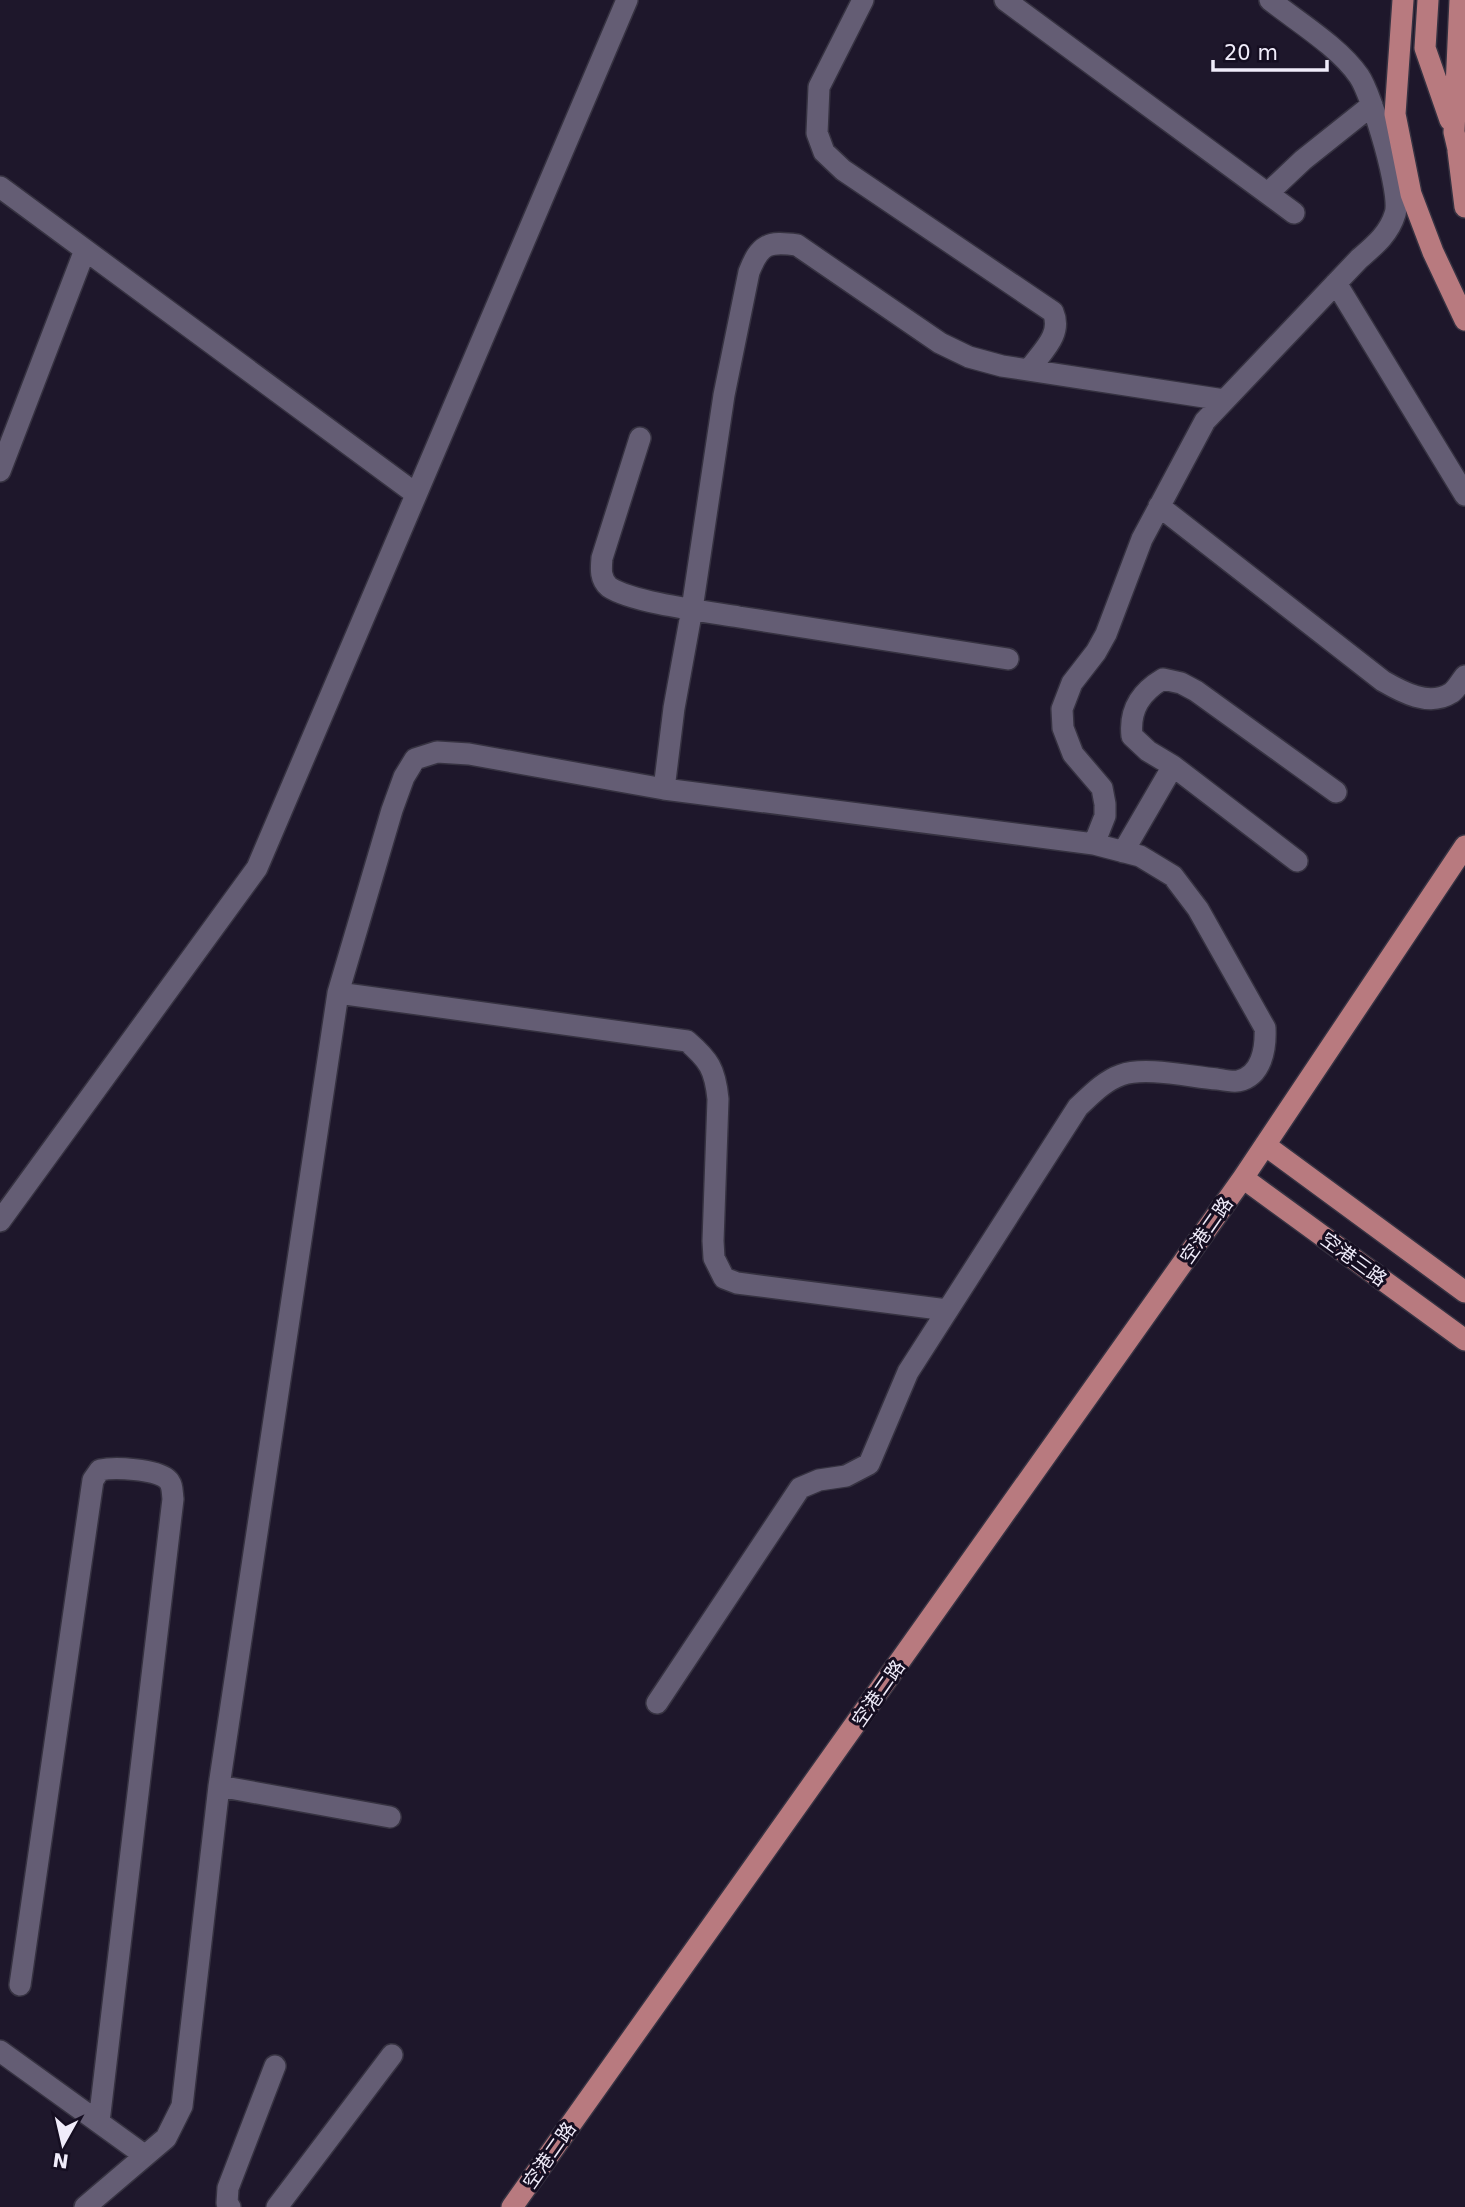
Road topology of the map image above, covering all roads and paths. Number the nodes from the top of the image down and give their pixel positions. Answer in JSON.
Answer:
{"nodes":[{"id":1,"x":628,"y":0,"type":"edge"},
{"id":2,"x":863,"y":0,"type":"edge"},
{"id":3,"x":1005,"y":0,"type":"edge"},
{"id":4,"x":1270,"y":0,"type":"edge"},
{"id":5,"x":1403,"y":0,"type":"edge"},
{"id":6,"x":1428,"y":0,"type":"edge"},
{"id":7,"x":1460,"y":0,"type":"edge"},
{"id":8,"x":1372,"y":105,"type":"junction"},
{"id":9,"x":1459,"y":148,"type":"edge"},
{"id":10,"x":0,"y":187,"type":"edge"},
{"id":11,"x":1268,"y":193,"type":"junction"},
{"id":12,"x":1465,"y":207,"type":"edge"},
{"id":13,"x":1294,"y":213,"type":"dead end"},
{"id":14,"x":85,"y":250,"type":"junction"},
{"id":15,"x":1336,"y":283,"type":"junction"},
{"id":16,"x":1465,"y":320,"type":"edge"},
{"id":17,"x":1029,"y":370,"type":"junction"},
{"id":18,"x":1224,"y":400,"type":"junction"},
{"id":19,"x":640,"y":438,"type":"dead end"},
{"id":20,"x":0,"y":471,"type":"edge"},
{"id":21,"x":416,"y":494,"type":"junction"},
{"id":22,"x":1465,"y":495,"type":"edge"},
{"id":23,"x":1159,"y":506,"type":"junction"},
{"id":24,"x":692,"y":609,"type":"junction"},
{"id":25,"x":1008,"y":659,"type":"dead end"},
{"id":26,"x":1465,"y":676,"type":"edge"},
{"id":27,"x":1173,"y":766,"type":"junction"},
{"id":28,"x":664,"y":789,"type":"junction"},
{"id":29,"x":1336,"y":792,"type":"dead end"},
{"id":30,"x":1094,"y":844,"type":"junction"},
{"id":31,"x":1465,"y":846,"type":"edge"},
{"id":32,"x":1123,"y":852,"type":"junction"},
{"id":33,"x":1297,"y":861,"type":"dead end"},
{"id":34,"x":338,"y":993,"type":"junction"},
{"id":35,"x":1265,"y":1146,"type":"junction"},
{"id":36,"x":1243,"y":1178,"type":"junction"},
{"id":37,"x":0,"y":1221,"type":"edge"},
{"id":38,"x":1465,"y":1292,"type":"edge"},
{"id":39,"x":947,"y":1310,"type":"junction"},
{"id":40,"x":1465,"y":1340,"type":"edge"},
{"id":41,"x":657,"y":1703,"type":"dead end"},
{"id":42,"x":219,"y":1786,"type":"junction"},
{"id":43,"x":390,"y":1817,"type":"dead end"},
{"id":44,"x":20,"y":1985,"type":"dead end"},
{"id":45,"x":0,"y":2051,"type":"edge"},
{"id":46,"x":392,"y":2056,"type":"dead end"},
{"id":47,"x":275,"y":2066,"type":"dead end"},
{"id":48,"x":99,"y":2122,"type":"junction"},
{"id":49,"x":144,"y":2155,"type":"junction"},
{"id":50,"x":85,"y":2207,"type":"edge"},
{"id":51,"x":230,"y":2207,"type":"edge"},
{"id":52,"x":277,"y":2207,"type":"edge"},
{"id":53,"x":512,"y":2207,"type":"edge"}],
"edges":[{"from":1,"to":21,"type":"lane"},
{"from":2,"to":17,"type":"lane"},
{"from":3,"to":11,"type":"lane"},
{"from":4,"to":8,"type":"lane"},
{"from":5,"to":16,"type":"main road"},
{"from":6,"to":9,"type":"main road"},
{"from":7,"to":9,"type":"main road"},
{"from":8,"to":11,"type":"lane"},
{"from":8,"to":15,"type":"lane"},
{"from":9,"to":12,"type":"main road"},
{"from":10,"to":14,"type":"lane"},
{"from":11,"to":13,"type":"lane"},
{"from":14,"to":20,"type":"lane"},
{"from":14,"to":21,"type":"lane"},
{"from":15,"to":18,"type":"lane"},
{"from":15,"to":22,"type":"lane"},
{"from":17,"to":18,"type":"lane"},
{"from":17,"to":24,"type":"lane"},
{"from":18,"to":23,"type":"lane"},
{"from":19,"to":24,"type":"lane"},
{"from":21,"to":37,"type":"lane"},
{"from":23,"to":26,"type":"lane"},
{"from":23,"to":30,"type":"lane"},
{"from":24,"to":25,"type":"lane"},
{"from":24,"to":28,"type":"lane"},
{"from":27,"to":29,"type":"lane"},
{"from":27,"to":32,"type":"lane"},
{"from":27,"to":33,"type":"lane"},
{"from":28,"to":30,"type":"lane"},
{"from":28,"to":34,"type":"lane"},
{"from":30,"to":32,"type":"lane"},
{"from":31,"to":35,"type":"main road","name":"空港二路"},
{"from":32,"to":39,"type":"lane"},
{"from":34,"to":39,"type":"lane"},
{"from":34,"to":42,"type":"lane"},
{"from":35,"to":36,"type":"main road","name":"空港二路"},
{"from":35,"to":38,"type":"main road","name":"空港三路"},
{"from":36,"to":40,"type":"main road","name":"空港三路"},
{"from":36,"to":53,"type":"main road","name":"空港二路"},
{"from":39,"to":41,"type":"lane"},
{"from":42,"to":43,"type":"lane"},
{"from":42,"to":49,"type":"lane"},
{"from":44,"to":48,"type":"lane"},
{"from":45,"to":48,"type":"lane"},
{"from":46,"to":52,"type":"lane"},
{"from":47,"to":51,"type":"lane"},
{"from":48,"to":49,"type":"lane"},
{"from":49,"to":50,"type":"lane"}]}
